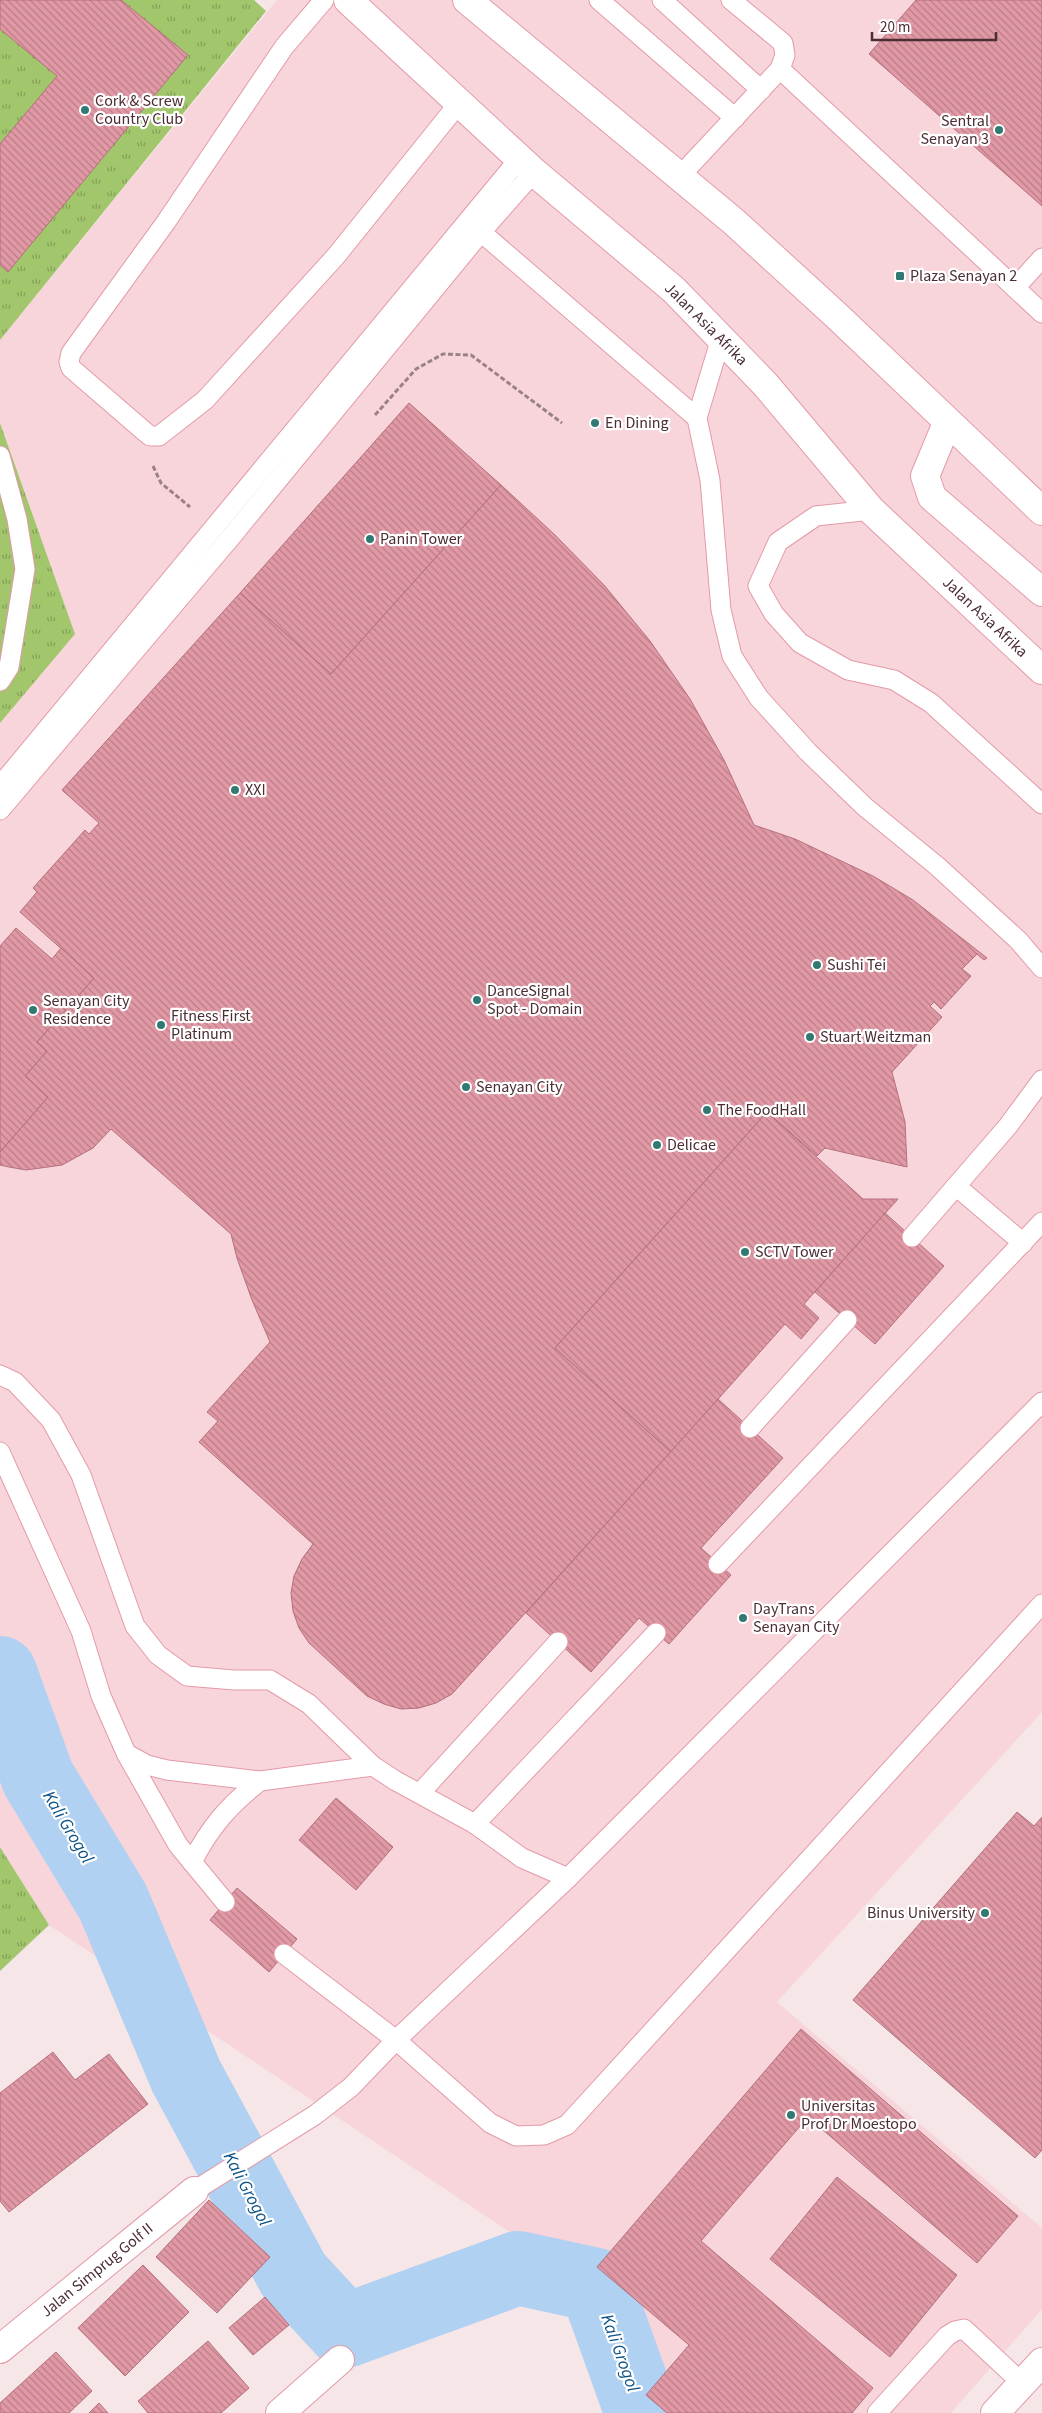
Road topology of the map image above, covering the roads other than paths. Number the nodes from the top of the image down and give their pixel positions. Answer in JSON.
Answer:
{"nodes":[{"id":1,"x":324,"y":0,"type":"edge"},
{"id":2,"x":348,"y":0,"type":"edge"},
{"id":3,"x":467,"y":0,"type":"edge"},
{"id":4,"x":599,"y":0,"type":"edge"},
{"id":5,"x":662,"y":0,"type":"edge"},
{"id":6,"x":731,"y":0,"type":"edge"},
{"id":7,"x":780,"y":69,"type":"junction"},
{"id":8,"x":761,"y":90,"type":"junction"},
{"id":9,"x":459,"y":102,"type":"junction"},
{"id":10,"x":735,"y":118,"type":"junction"},
{"id":11,"x":527,"y":165,"type":"junction"},
{"id":12,"x":680,"y":176,"type":"junction"},
{"id":13,"x":481,"y":232,"type":"junction"},
{"id":14,"x":1042,"y":258,"type":"edge"},
{"id":15,"x":1016,"y":288,"type":"junction"},
{"id":16,"x":1042,"y":313,"type":"edge"},
{"id":17,"x":721,"y":338,"type":"junction"},
{"id":18,"x":697,"y":418,"type":"junction"},
{"id":19,"x":947,"y":423,"type":"junction"},
{"id":20,"x":0,"y":456,"type":"edge"},
{"id":21,"x":1038,"y":499,"type":"edge"},
{"id":22,"x":871,"y":510,"type":"junction"},
{"id":23,"x":1042,"y":592,"type":"edge"},
{"id":24,"x":1042,"y":670,"type":"edge"},
{"id":25,"x":0,"y":681,"type":"edge"},
{"id":26,"x":0,"y":786,"type":"edge"},
{"id":27,"x":1042,"y":804,"type":"edge"},
{"id":28,"x":0,"y":810,"type":"edge"},
{"id":29,"x":1018,"y":940,"type":"junction"},
{"id":30,"x":1042,"y":961,"type":"edge"},
{"id":31,"x":1042,"y":968,"type":"edge"},
{"id":32,"x":1042,"y":1080,"type":"edge"},
{"id":33,"x":956,"y":1186,"type":"junction"},
{"id":34,"x":1042,"y":1222,"type":"edge"},
{"id":35,"x":912,"y":1237,"type":"dead end"},
{"id":36,"x":1022,"y":1243,"type":"junction"},
{"id":37,"x":847,"y":1320,"type":"dead end"},
{"id":38,"x":0,"y":1375,"type":"edge"},
{"id":39,"x":1042,"y":1402,"type":"edge"},
{"id":40,"x":750,"y":1428,"type":"dead end"},
{"id":41,"x":0,"y":1452,"type":"edge"},
{"id":42,"x":718,"y":1564,"type":"dead end"},
{"id":43,"x":1042,"y":1604,"type":"edge"},
{"id":44,"x":656,"y":1633,"type":"dead end"},
{"id":45,"x":558,"y":1642,"type":"dead end"},
{"id":46,"x":126,"y":1754,"type":"junction"},
{"id":47,"x":373,"y":1766,"type":"junction"},
{"id":48,"x":260,"y":1781,"type":"junction"},
{"id":49,"x":420,"y":1793,"type":"junction"},
{"id":50,"x":475,"y":1824,"type":"junction"},
{"id":51,"x":192,"y":1862,"type":"junction"},
{"id":52,"x":568,"y":1878,"type":"junction"},
{"id":53,"x":225,"y":1902,"type":"dead end"},
{"id":54,"x":284,"y":1954,"type":"dead end"},
{"id":55,"x":396,"y":2040,"type":"junction"},
{"id":56,"x":194,"y":2192,"type":"joint"},
{"id":57,"x":0,"y":2349,"type":"edge"},
{"id":58,"x":340,"y":2360,"type":"dead end"},
{"id":59,"x":1033,"y":2375,"type":"edge"},
{"id":60,"x":280,"y":2413,"type":"edge"},
{"id":61,"x":877,"y":2413,"type":"edge"},
{"id":62,"x":996,"y":2413,"type":"edge"}],
"edges":[{"from":1,"to":9,"type":"lane"},
{"from":2,"to":9,"type":"main road","name":"Jalan Asia Afrika"},
{"from":3,"to":12,"type":"main road"},
{"from":4,"to":10,"type":"lane"},
{"from":5,"to":8,"type":"lane"},
{"from":6,"to":7,"type":"lane"},
{"from":7,"to":8,"type":"lane"},
{"from":7,"to":15,"type":"lane"},
{"from":8,"to":10,"type":"lane"},
{"from":9,"to":11,"type":"main road","name":"Jalan Asia Afrika"},
{"from":10,"to":12,"type":"lane"},
{"from":11,"to":13,"type":"lane"},
{"from":11,"to":17,"type":"main road","name":"Jalan Asia Afrika"},
{"from":11,"to":26,"type":"lane"},
{"from":12,"to":19,"type":"main road"},
{"from":13,"to":18,"type":"lane"},
{"from":13,"to":28,"type":"lane"},
{"from":14,"to":15,"type":"lane"},
{"from":15,"to":16,"type":"lane"},
{"from":17,"to":18,"type":"lane"},
{"from":17,"to":22,"type":"main road","name":"Jalan Asia Afrika"},
{"from":18,"to":29,"type":"lane"},
{"from":19,"to":21,"type":"main road"},
{"from":19,"to":23,"type":"main road"},
{"from":20,"to":25,"type":"lane"},
{"from":22,"to":24,"type":"main road","name":"Jalan Asia Afrika"},
{"from":22,"to":27,"type":"lane"},
{"from":29,"to":30,"type":"lane"},
{"from":29,"to":31,"type":"lane"},
{"from":32,"to":33,"type":"lane"},
{"from":33,"to":35,"type":"lane"},
{"from":33,"to":36,"type":"lane"},
{"from":34,"to":36,"type":"lane"},
{"from":36,"to":42,"type":"lane"},
{"from":37,"to":40,"type":"lane"},
{"from":38,"to":47,"type":"lane"},
{"from":39,"to":52,"type":"lane"},
{"from":41,"to":46,"type":"lane"},
{"from":43,"to":55,"type":"lane"},
{"from":44,"to":50,"type":"lane"},
{"from":45,"to":49,"type":"lane"},
{"from":46,"to":48,"type":"lane"},
{"from":46,"to":51,"type":"lane"},
{"from":47,"to":48,"type":"lane"},
{"from":47,"to":49,"type":"lane"},
{"from":48,"to":51,"type":"lane"},
{"from":49,"to":50,"type":"lane"},
{"from":50,"to":52,"type":"lane"},
{"from":51,"to":53,"type":"lane"},
{"from":52,"to":55,"type":"lane"},
{"from":54,"to":55,"type":"lane"},
{"from":55,"to":56,"type":"lane"},
{"from":56,"to":57,"type":"main road","name":"Jalan Simprug Golf II"},
{"from":58,"to":60,"type":"main road"},
{"from":59,"to":61,"type":"lane"},
{"from":59,"to":62,"type":"main road"}]}
